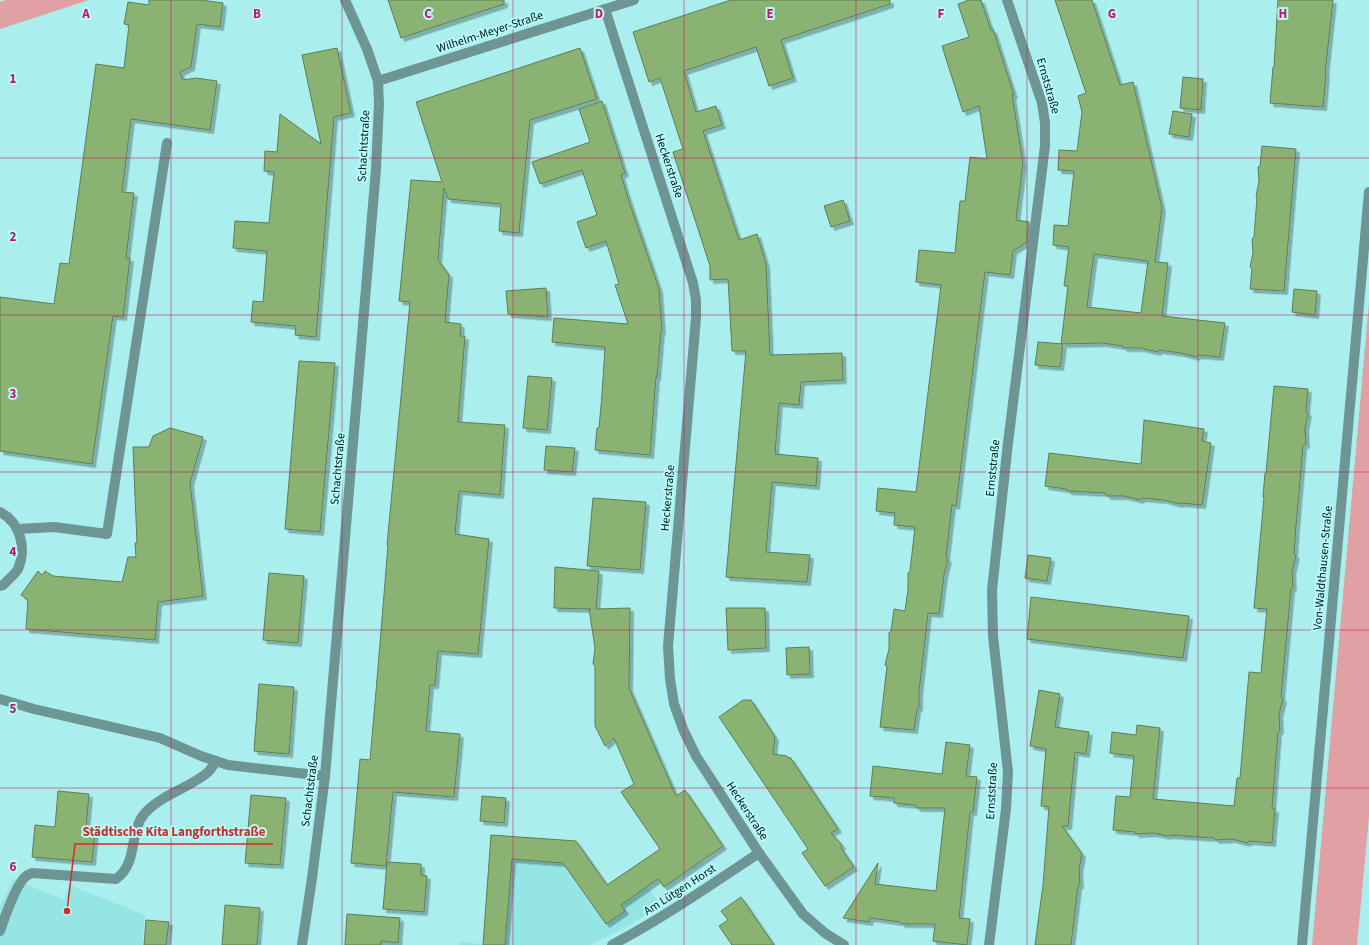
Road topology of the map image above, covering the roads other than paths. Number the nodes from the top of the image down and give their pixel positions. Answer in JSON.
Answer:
{"nodes":[{"id":1,"x":345,"y":0,"type":"edge"},
{"id":2,"x":634,"y":0,"type":"edge"},
{"id":3,"x":1007,"y":0,"type":"edge"},
{"id":4,"x":605,"y":9,"type":"junction"},
{"id":5,"x":378,"y":81,"type":"junction"},
{"id":6,"x":167,"y":143,"type":"dead end"},
{"id":7,"x":1369,"y":192,"type":"edge"},
{"id":8,"x":0,"y":512,"type":"edge"},
{"id":9,"x":18,"y":529,"type":"junction"},
{"id":10,"x":0,"y":586,"type":"edge"},
{"id":11,"x":0,"y":699,"type":"edge"},
{"id":12,"x":216,"y":761,"type":"junction"},
{"id":13,"x":325,"y":776,"type":"junction"},
{"id":14,"x":759,"y":853,"type":"junction"},
{"id":15,"x":0,"y":931,"type":"edge"},
{"id":16,"x":302,"y":945,"type":"edge"},
{"id":17,"x":612,"y":945,"type":"edge"},
{"id":18,"x":844,"y":945,"type":"edge"},
{"id":19,"x":989,"y":945,"type":"edge"},
{"id":20,"x":1302,"y":945,"type":"edge"}],
"edges":[{"from":1,"to":5,"type":"street","name":"Schachtstraße"},
{"from":2,"to":4,"type":"street","name":"Wilhelm-Meyer-Straße"},
{"from":3,"to":19,"type":"street","name":"Ernststraße"},
{"from":4,"to":5,"type":"street","name":"Wilhelm-Meyer-Straße"},
{"from":4,"to":14,"type":"street","name":"Heckerstraße"},
{"from":5,"to":13,"type":"street","name":"Schachtstraße"},
{"from":6,"to":9,"type":"street"},
{"from":7,"to":20,"type":"street","name":"Von-Waldthausen-Straße"},
{"from":8,"to":9,"type":"street"},
{"from":9,"to":10,"type":"street"},
{"from":11,"to":12,"type":"street"},
{"from":12,"to":13,"type":"street"},
{"from":12,"to":15,"type":"street"},
{"from":13,"to":16,"type":"street","name":"Schachtstraße"},
{"from":14,"to":17,"type":"street","name":"Am Lütgen Horst"},
{"from":14,"to":18,"type":"street","name":"Heckerstraße"}]}
